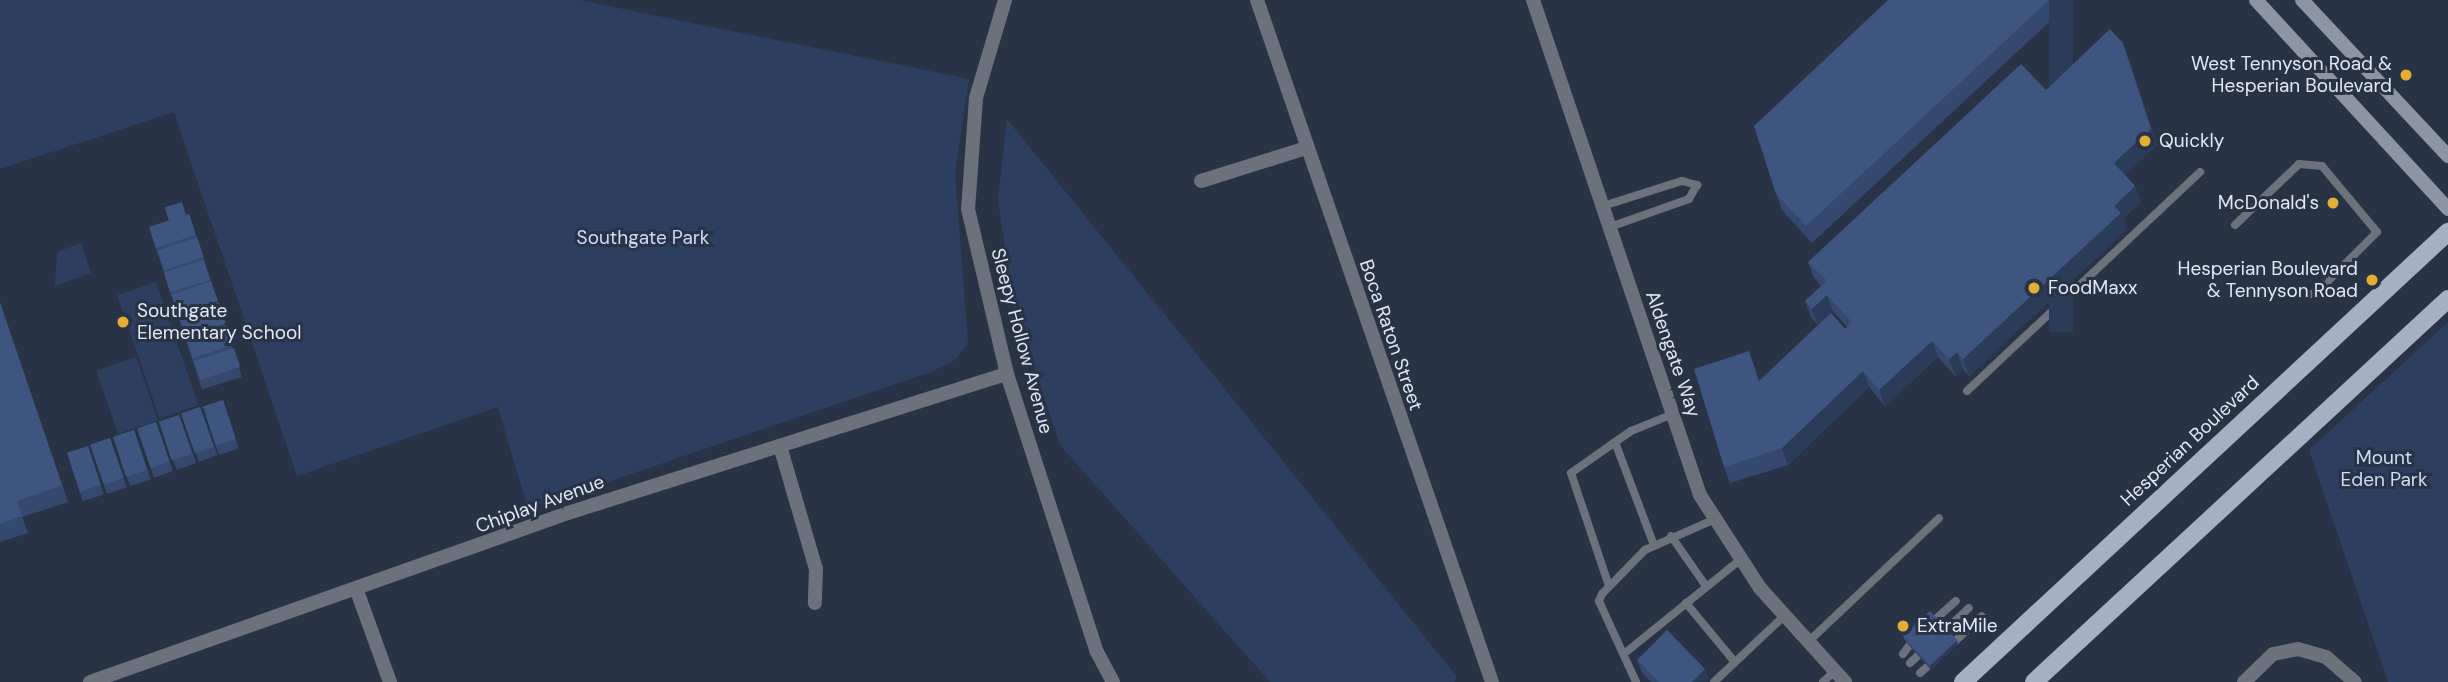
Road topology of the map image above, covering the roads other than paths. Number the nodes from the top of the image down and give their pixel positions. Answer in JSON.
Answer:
{"nodes":[{"id":1,"x":1005,"y":0,"type":"edge"},
{"id":2,"x":1257,"y":0,"type":"edge"},
{"id":3,"x":1533,"y":0,"type":"edge"},
{"id":4,"x":2256,"y":0,"type":"edge"},
{"id":5,"x":2302,"y":0,"type":"edge"},
{"id":6,"x":1306,"y":148,"type":"junction"},
{"id":7,"x":2448,"y":156,"type":"edge"},
{"id":8,"x":2200,"y":172,"type":"dead end"},
{"id":9,"x":1201,"y":181,"type":"dead end"},
{"id":10,"x":1603,"y":206,"type":"junction"},
{"id":11,"x":2448,"y":209,"type":"edge"},
{"id":12,"x":2235,"y":225,"type":"dead end"},
{"id":13,"x":1610,"y":227,"type":"junction"},
{"id":14,"x":2448,"y":232,"type":"edge"},
{"id":15,"x":2302,"y":296,"type":"dead end"},
{"id":16,"x":2448,"y":299,"type":"edge"},
{"id":17,"x":1007,"y":374,"type":"junction"},
{"id":18,"x":1967,"y":391,"type":"dead end"},
{"id":19,"x":1673,"y":414,"type":"junction"},
{"id":20,"x":1615,"y":442,"type":"junction"},
{"id":21,"x":780,"y":446,"type":"junction"},
{"id":22,"x":1939,"y":518,"type":"dead end"},
{"id":23,"x":1713,"y":520,"type":"junction"},
{"id":24,"x":1671,"y":536,"type":"junction"},
{"id":25,"x":1654,"y":545,"type":"junction"},
{"id":26,"x":1740,"y":560,"type":"junction"},
{"id":27,"x":1609,"y":586,"type":"junction"},
{"id":28,"x":1706,"y":586,"type":"junction"},
{"id":29,"x":357,"y":591,"type":"junction"},
{"id":30,"x":1956,"y":601,"type":"dead end"},
{"id":31,"x":1686,"y":603,"type":"junction"},
{"id":32,"x":815,"y":604,"type":"dead end"},
{"id":33,"x":1969,"y":608,"type":"dead end"},
{"id":34,"x":1784,"y":616,"type":"junction"},
{"id":35,"x":1982,"y":616,"type":"dead end"},
{"id":36,"x":1808,"y":642,"type":"junction"},
{"id":37,"x":1625,"y":653,"type":"junction"},
{"id":38,"x":1903,"y":654,"type":"dead end"},
{"id":39,"x":1734,"y":661,"type":"junction"},
{"id":40,"x":1910,"y":663,"type":"dead end"},
{"id":41,"x":1920,"y":673,"type":"dead end"},
{"id":42,"x":1840,"y":676,"type":"edge"},
{"id":43,"x":90,"y":682,"type":"edge"},
{"id":44,"x":390,"y":682,"type":"edge"},
{"id":45,"x":1113,"y":682,"type":"edge"},
{"id":46,"x":1492,"y":682,"type":"edge"},
{"id":47,"x":1636,"y":682,"type":"edge"},
{"id":48,"x":1714,"y":682,"type":"edge"},
{"id":49,"x":1823,"y":682,"type":"edge"},
{"id":50,"x":1962,"y":682,"type":"edge"},
{"id":51,"x":2034,"y":682,"type":"edge"},
{"id":52,"x":2244,"y":682,"type":"edge"},
{"id":53,"x":2355,"y":682,"type":"edge"}],
"edges":[{"from":1,"to":17,"type":"street","name":"Sleepy Hollow Avenue"},
{"from":2,"to":6,"type":"street","name":"Boca Raton Street"},
{"from":3,"to":10,"type":"street","name":"Aldengate Way"},
{"from":4,"to":11,"type":"main road"},
{"from":5,"to":7,"type":"main road"},
{"from":6,"to":9,"type":"street"},
{"from":6,"to":46,"type":"street","name":"Boca Raton Street"},
{"from":8,"to":18,"type":"lane"},
{"from":10,"to":13,"type":"street","name":"Aldengate Way"},
{"from":10,"to":13,"type":"lane"},
{"from":12,"to":15,"type":"lane"},
{"from":13,"to":19,"type":"street","name":"Aldengate Way"},
{"from":14,"to":50,"type":"main road","name":"Hesperian Boulevard"},
{"from":16,"to":51,"type":"main road"},
{"from":17,"to":21,"type":"street","name":"Chiplay Avenue"},
{"from":17,"to":45,"type":"street","name":"Sleepy Hollow Avenue"},
{"from":19,"to":20,"type":"lane"},
{"from":19,"to":23,"type":"street","name":"Aldengate Way"},
{"from":20,"to":25,"type":"lane"},
{"from":20,"to":27,"type":"lane"},
{"from":21,"to":29,"type":"street","name":"Chiplay Avenue"},
{"from":21,"to":32,"type":"street"},
{"from":22,"to":36,"type":"lane"},
{"from":23,"to":24,"type":"lane"},
{"from":23,"to":26,"type":"street","name":"Aldengate Way"},
{"from":24,"to":25,"type":"lane"},
{"from":24,"to":28,"type":"lane"},
{"from":25,"to":27,"type":"lane"},
{"from":26,"to":28,"type":"lane"},
{"from":26,"to":34,"type":"street","name":"Aldengate Way"},
{"from":27,"to":37,"type":"lane"},
{"from":28,"to":31,"type":"lane"},
{"from":29,"to":43,"type":"street","name":"Chiplay Avenue"},
{"from":29,"to":44,"type":"street"},
{"from":30,"to":38,"type":"lane"},
{"from":31,"to":37,"type":"lane"},
{"from":31,"to":39,"type":"lane"},
{"from":33,"to":40,"type":"lane"},
{"from":34,"to":36,"type":"street","name":"Aldengate Way"},
{"from":34,"to":39,"type":"lane"},
{"from":35,"to":41,"type":"lane"},
{"from":36,"to":42,"type":"street","name":"Aldengate Way"},
{"from":37,"to":47,"type":"lane"},
{"from":39,"to":48,"type":"lane"},
{"from":42,"to":49,"type":"lane"},
{"from":52,"to":53,"type":"street"}]}
